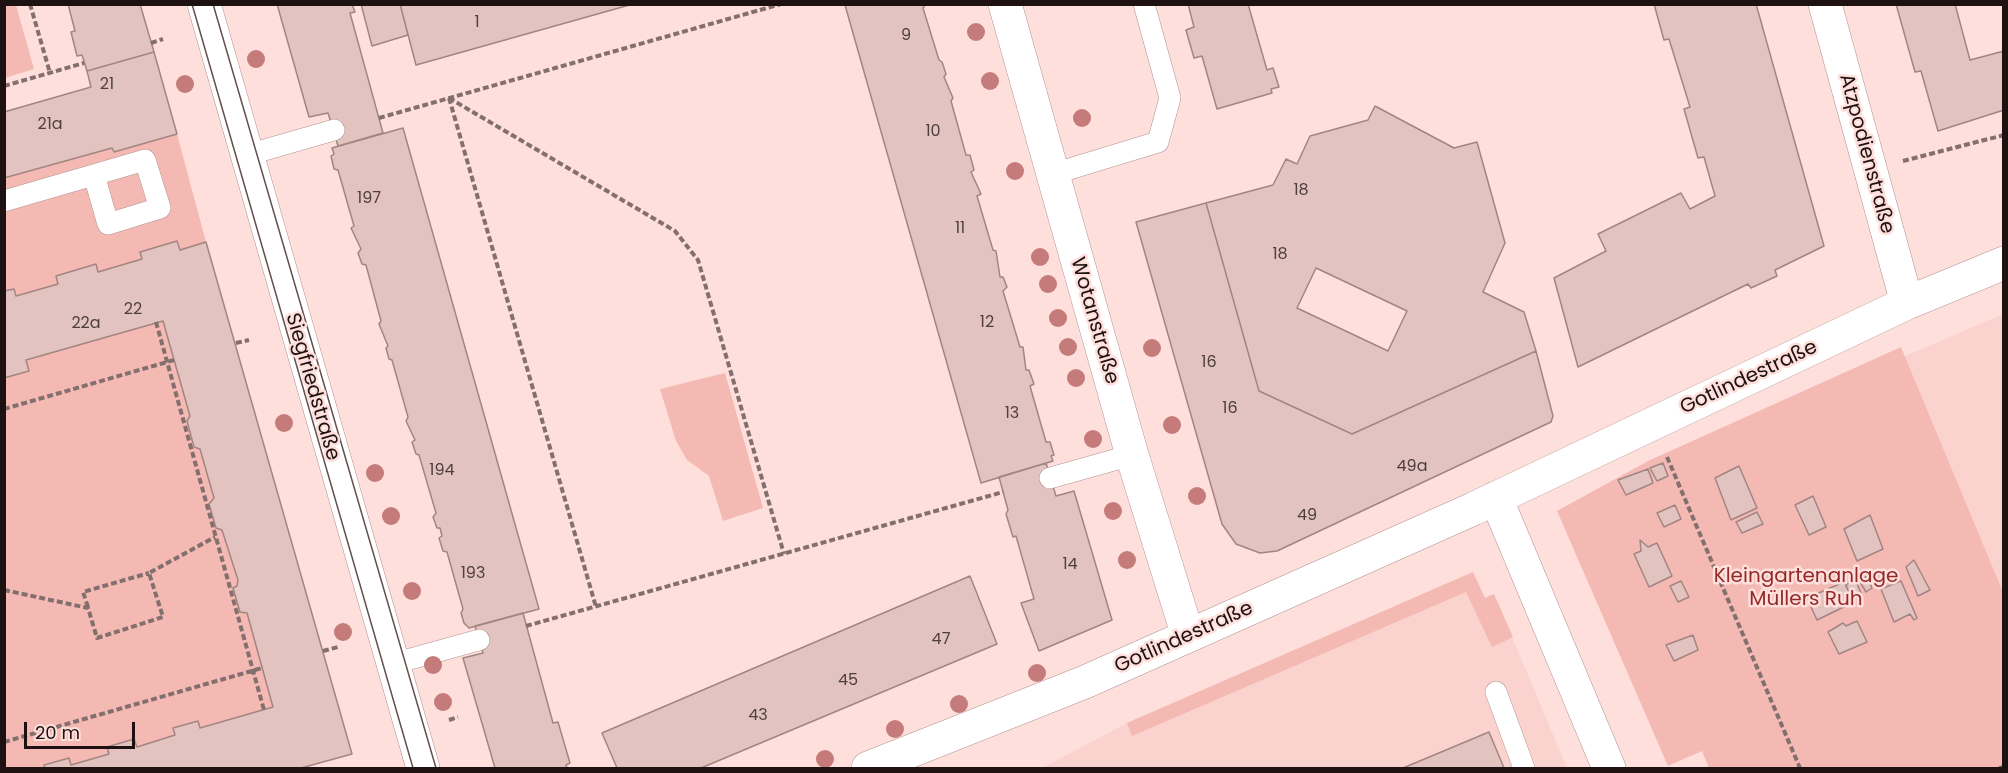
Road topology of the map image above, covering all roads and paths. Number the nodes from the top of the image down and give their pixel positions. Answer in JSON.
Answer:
{"nodes":[{"id":1,"x":30,"y":4,"type":"edge"},
{"id":2,"x":204,"y":4,"type":"edge"},
{"id":3,"x":781,"y":4,"type":"edge"},
{"id":4,"x":1005,"y":4,"type":"edge"},
{"id":5,"x":1144,"y":4,"type":"edge"},
{"id":6,"x":1825,"y":4,"type":"edge"},
{"id":7,"x":163,"y":39,"type":"dead end"},
{"id":8,"x":151,"y":43,"type":"dead end"},
{"id":9,"x":84,"y":63,"type":"dead end"},
{"id":10,"x":50,"y":73,"type":"junction"},
{"id":11,"x":4,"y":86,"type":"edge"},
{"id":12,"x":449,"y":98,"type":"junction"},
{"id":13,"x":379,"y":118,"type":"dead end"},
{"id":14,"x":334,"y":130,"type":"dead end"},
{"id":15,"x":2004,"y":135,"type":"edge"},
{"id":16,"x":247,"y":155,"type":"junction"},
{"id":17,"x":1870,"y":169,"type":"junction"},
{"id":18,"x":1053,"y":174,"type":"junction"},
{"id":19,"x":94,"y":175,"type":"dead end"},
{"id":20,"x":4,"y":201,"type":"edge"},
{"id":21,"x":2004,"y":262,"type":"edge"},
{"id":22,"x":1907,"y":303,"type":"junction"},
{"id":23,"x":156,"y":322,"type":"dead end"},
{"id":24,"x":249,"y":340,"type":"dead end"},
{"id":25,"x":236,"y":343,"type":"dead end"},
{"id":26,"x":174,"y":360,"type":"dead end"},
{"id":27,"x":167,"y":363,"type":"junction"},
{"id":28,"x":4,"y":409,"type":"edge"},
{"id":29,"x":1652,"y":423,"type":"junction"},
{"id":30,"x":1132,"y":455,"type":"junction"},
{"id":31,"x":1050,"y":478,"type":"dead end"},
{"id":32,"x":1003,"y":492,"type":"dead end"},
{"id":33,"x":1497,"y":498,"type":"junction"},
{"id":34,"x":215,"y":537,"type":"junction"},
{"id":35,"x":784,"y":554,"type":"junction"},
{"id":36,"x":149,"y":573,"type":"junction"},
{"id":37,"x":4,"y":590,"type":"edge"},
{"id":38,"x":596,"y":607,"type":"junction"},
{"id":39,"x":88,"y":608,"type":"junction"},
{"id":40,"x":526,"y":626,"type":"dead end"},
{"id":41,"x":1188,"y":636,"type":"junction"},
{"id":42,"x":479,"y":639,"type":"dead end"},
{"id":43,"x":338,"y":647,"type":"dead end"},
{"id":44,"x":323,"y":651,"type":"dead end"},
{"id":45,"x":392,"y":664,"type":"junction"},
{"id":46,"x":262,"y":668,"type":"dead end"},
{"id":47,"x":253,"y":671,"type":"junction"},
{"id":48,"x":1496,"y":692,"type":"dead end"},
{"id":49,"x":264,"y":710,"type":"dead end"},
{"id":50,"x":458,"y":717,"type":"dead end"},
{"id":51,"x":449,"y":720,"type":"dead end"},
{"id":52,"x":4,"y":742,"type":"edge"},
{"id":53,"x":2004,"y":767,"type":"edge"},
{"id":54,"x":423,"y":768,"type":"edge"},
{"id":55,"x":868,"y":768,"type":"edge"},
{"id":56,"x":1524,"y":768,"type":"edge"},
{"id":57,"x":1609,"y":768,"type":"edge"},
{"id":58,"x":1800,"y":768,"type":"edge"},
{"id":59,"x":1999,"y":768,"type":"edge"}],
"edges":[{"from":1,"to":10,"type":"path"},
{"from":2,"to":16,"type":"street","name":"Siegfriedstraße"},
{"from":3,"to":12,"type":"path"},
{"from":4,"to":18,"type":"street","name":"Wotanstraße"},
{"from":5,"to":18,"type":"lane"},
{"from":6,"to":17,"type":"street","name":"Atzpodienstraße"},
{"from":7,"to":8,"type":"path"},
{"from":9,"to":10,"type":"path"},
{"from":10,"to":11,"type":"path"},
{"from":12,"to":13,"type":"path"},
{"from":12,"to":35,"type":"path"},
{"from":12,"to":38,"type":"path"},
{"from":14,"to":16,"type":"lane"},
{"from":15,"to":17,"type":"path"},
{"from":16,"to":45,"type":"street","name":"Siegfriedstraße"},
{"from":17,"to":22,"type":"street","name":"Atzpodienstraße"},
{"from":18,"to":30,"type":"street","name":"Wotanstraße"},
{"from":19,"to":20,"type":"lane"},
{"from":21,"to":22,"type":"street","name":"Gotlindestraße"},
{"from":22,"to":29,"type":"street","name":"Gotlindestraße"},
{"from":23,"to":27,"type":"path"},
{"from":24,"to":25,"type":"path"},
{"from":26,"to":27,"type":"path"},
{"from":27,"to":28,"type":"path"},
{"from":27,"to":34,"type":"path"},
{"from":29,"to":33,"type":"street","name":"Gotlindestraße"},
{"from":29,"to":58,"type":"path"},
{"from":30,"to":31,"type":"lane"},
{"from":30,"to":41,"type":"street","name":"Wotanstraße"},
{"from":32,"to":35,"type":"path"},
{"from":33,"to":41,"type":"street","name":"Gotlindestraße"},
{"from":33,"to":57,"type":"street"},
{"from":34,"to":36,"type":"path"},
{"from":34,"to":47,"type":"path"},
{"from":35,"to":38,"type":"path"},
{"from":36,"to":39,"type":"path"},
{"from":36,"to":39,"type":"path"},
{"from":37,"to":39,"type":"path"},
{"from":38,"to":40,"type":"path"},
{"from":41,"to":55,"type":"street","name":"Gotlindestraße"},
{"from":42,"to":45,"type":"lane"},
{"from":43,"to":44,"type":"path"},
{"from":45,"to":54,"type":"street","name":"Siegfriedstraße"},
{"from":46,"to":47,"type":"path"},
{"from":47,"to":49,"type":"path"},
{"from":47,"to":52,"type":"path"},
{"from":48,"to":56,"type":"lane"},
{"from":50,"to":51,"type":"path"},
{"from":53,"to":59,"type":"path"}]}
